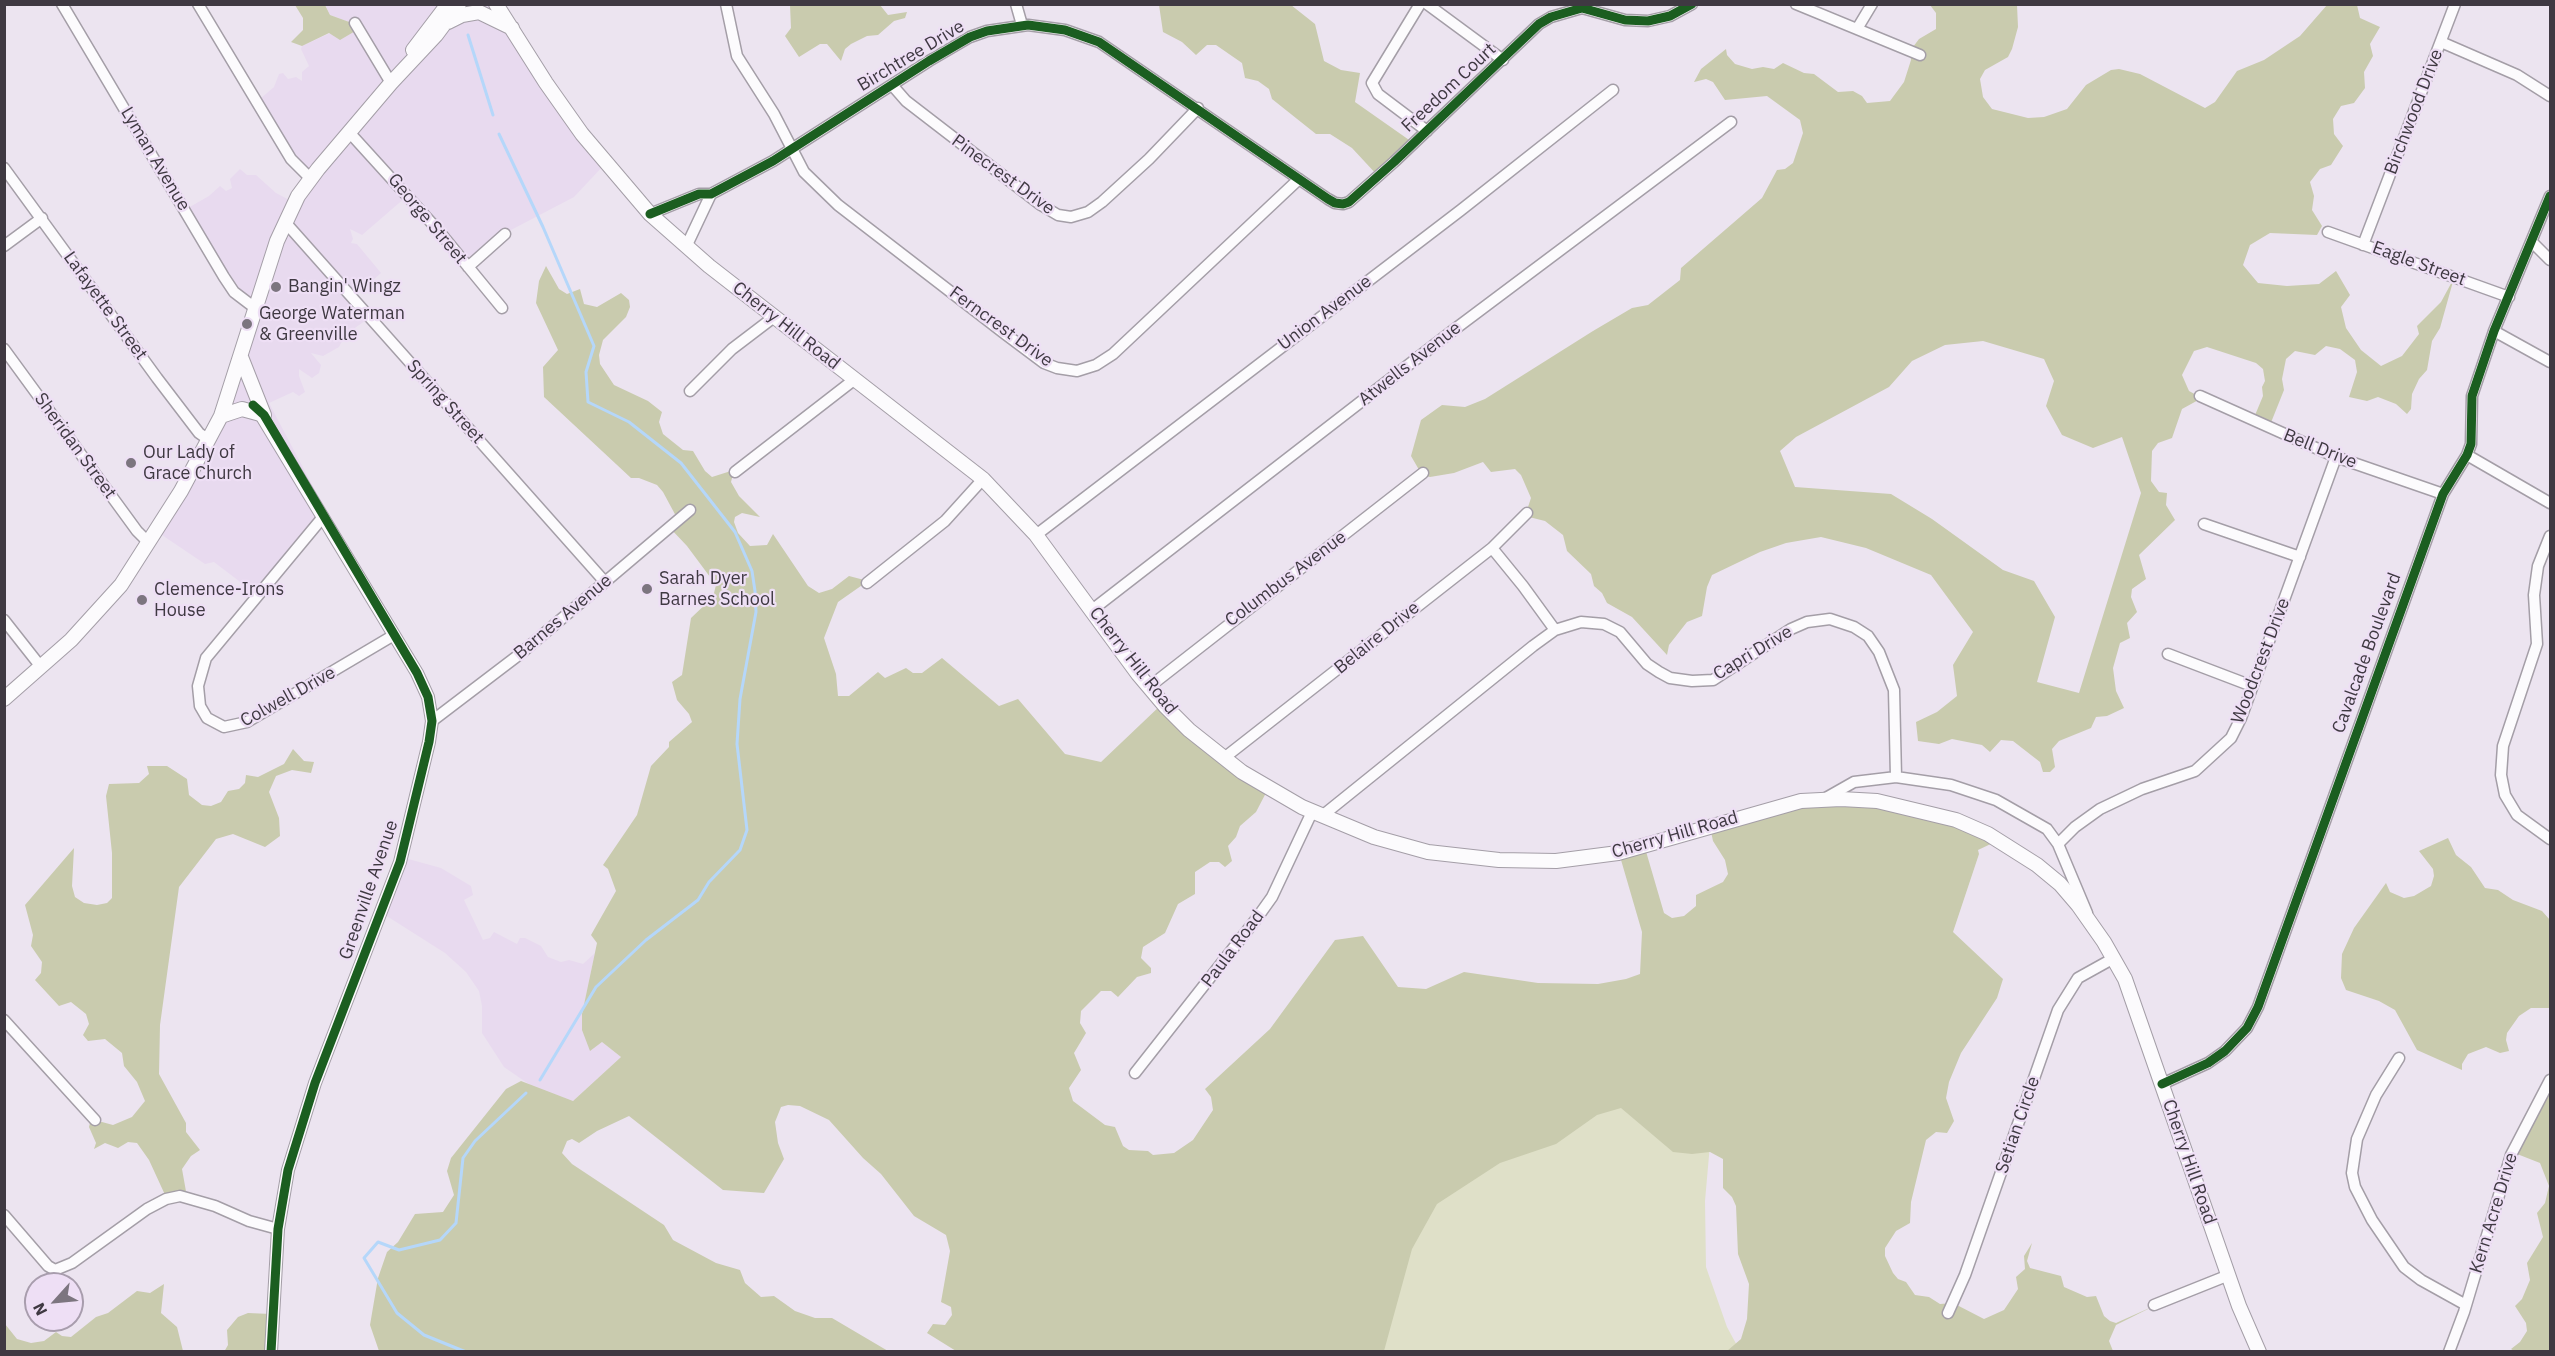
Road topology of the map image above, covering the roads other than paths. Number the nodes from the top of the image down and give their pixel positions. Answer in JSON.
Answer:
{"nodes":[{"id":1,"x":198,"y":4,"type":"edge"},
{"id":2,"x":448,"y":4,"type":"edge"},
{"id":3,"x":459,"y":4,"type":"edge"},
{"id":4,"x":496,"y":4,"type":"edge"},
{"id":5,"x":504,"y":4,"type":"edge"},
{"id":6,"x":726,"y":4,"type":"edge"},
{"id":7,"x":1016,"y":4,"type":"edge"},
{"id":8,"x":1420,"y":4,"type":"edge"},
{"id":9,"x":1427,"y":4,"type":"edge"},
{"id":10,"x":1692,"y":4,"type":"edge"},
{"id":11,"x":1796,"y":4,"type":"edge"},
{"id":12,"x":1872,"y":4,"type":"edge"},
{"id":13,"x":2455,"y":4,"type":"edge"},
{"id":14,"x":62,"y":5,"type":"edge"},
{"id":15,"x":1583,"y":6,"type":"edge"},
{"id":16,"x":355,"y":23,"type":"dead end"},
{"id":17,"x":447,"y":23,"type":"junction"},
{"id":18,"x":1022,"y":25,"type":"junction"},
{"id":19,"x":512,"y":28,"type":"junction"},
{"id":20,"x":1857,"y":29,"type":"junction"},
{"id":21,"x":2441,"y":42,"type":"junction"},
{"id":22,"x":1920,"y":56,"type":"dead end"},
{"id":23,"x":1503,"y":60,"type":"junction"},
{"id":24,"x":532,"y":61,"type":"junction"},
{"id":25,"x":391,"y":83,"type":"junction"},
{"id":26,"x":892,"y":85,"type":"junction"},
{"id":27,"x":1613,"y":90,"type":"dead end"},
{"id":28,"x":2550,"y":96,"type":"edge"},
{"id":29,"x":1198,"y":108,"type":"junction"},
{"id":30,"x":1731,"y":122,"type":"dead end"},
{"id":31,"x":1427,"y":131,"type":"junction"},
{"id":32,"x":349,"y":132,"type":"junction"},
{"id":33,"x":790,"y":150,"type":"junction"},
{"id":34,"x":4,"y":168,"type":"edge"},
{"id":35,"x":310,"y":178,"type":"junction"},
{"id":36,"x":1299,"y":178,"type":"junction"},
{"id":37,"x":711,"y":194,"type":"junction"},
{"id":38,"x":2550,"y":196,"type":"edge"},
{"id":39,"x":1343,"y":204,"type":"joint"},
{"id":40,"x":650,"y":214,"type":"junction"},
{"id":41,"x":42,"y":218,"type":"junction"},
{"id":42,"x":285,"y":222,"type":"junction"},
{"id":43,"x":2328,"y":232,"type":"dead end"},
{"id":44,"x":505,"y":234,"type":"dead end"},
{"id":45,"x":2532,"y":242,"type":"junction"},
{"id":46,"x":2363,"y":244,"type":"junction"},
{"id":47,"x":4,"y":246,"type":"edge"},
{"id":48,"x":686,"y":247,"type":"junction"},
{"id":49,"x":2550,"y":260,"type":"edge"},
{"id":50,"x":468,"y":267,"type":"junction"},
{"id":51,"x":2510,"y":297,"type":"junction"},
{"id":52,"x":255,"y":308,"type":"junction"},
{"id":53,"x":502,"y":308,"type":"dead end"},
{"id":54,"x":774,"y":317,"type":"junction"},
{"id":55,"x":2494,"y":331,"type":"junction"},
{"id":56,"x":4,"y":349,"type":"edge"},
{"id":57,"x":241,"y":357,"type":"junction"},
{"id":58,"x":2550,"y":362,"type":"edge"},
{"id":59,"x":855,"y":379,"type":"junction"},
{"id":60,"x":690,"y":391,"type":"dead end"},
{"id":61,"x":228,"y":393,"type":"junction"},
{"id":62,"x":2200,"y":396,"type":"dead end"},
{"id":63,"x":253,"y":405,"type":"joint"},
{"id":64,"x":264,"y":415,"type":"junction"},
{"id":65,"x":221,"y":416,"type":"junction"},
{"id":66,"x":209,"y":440,"type":"junction"},
{"id":67,"x":2467,"y":455,"type":"junction"},
{"id":68,"x":2336,"y":457,"type":"junction"},
{"id":69,"x":735,"y":472,"type":"dead end"},
{"id":70,"x":1423,"y":473,"type":"dead end"},
{"id":71,"x":982,"y":479,"type":"junction"},
{"id":72,"x":2443,"y":494,"type":"junction"},
{"id":73,"x":2550,"y":503,"type":"edge"},
{"id":74,"x":690,"y":510,"type":"dead end"},
{"id":75,"x":1527,"y":513,"type":"dead end"},
{"id":76,"x":324,"y":517,"type":"junction"},
{"id":77,"x":2204,"y":524,"type":"dead end"},
{"id":78,"x":1036,"y":535,"type":"junction"},
{"id":79,"x":2550,"y":536,"type":"edge"},
{"id":80,"x":148,"y":542,"type":"junction"},
{"id":81,"x":1492,"y":548,"type":"junction"},
{"id":82,"x":2300,"y":557,"type":"junction"},
{"id":83,"x":605,"y":582,"type":"junction"},
{"id":84,"x":867,"y":583,"type":"dead end"},
{"id":85,"x":1092,"y":610,"type":"junction"},
{"id":86,"x":4,"y":620,"type":"edge"},
{"id":87,"x":1555,"y":630,"type":"junction"},
{"id":88,"x":394,"y":635,"type":"junction"},
{"id":89,"x":2168,"y":654,"type":"dead end"},
{"id":90,"x":41,"y":668,"type":"junction"},
{"id":91,"x":2252,"y":686,"type":"junction"},
{"id":92,"x":1149,"y":687,"type":"junction"},
{"id":93,"x":4,"y":699,"type":"edge"},
{"id":94,"x":432,"y":721,"type":"junction"},
{"id":95,"x":1224,"y":758,"type":"junction"},
{"id":96,"x":1896,"y":777,"type":"junction"},
{"id":97,"x":1824,"y":799,"type":"junction"},
{"id":98,"x":1317,"y":814,"type":"junction"},
{"id":99,"x":2550,"y":839,"type":"edge"},
{"id":100,"x":2058,"y":844,"type":"junction"},
{"id":101,"x":2092,"y":926,"type":"junction"},
{"id":102,"x":2115,"y":958,"type":"junction"},
{"id":103,"x":4,"y":1020,"type":"edge"},
{"id":104,"x":2399,"y":1058,"type":"dead end"},
{"id":105,"x":1135,"y":1074,"type":"dead end"},
{"id":106,"x":2550,"y":1080,"type":"edge"},
{"id":107,"x":2162,"y":1084,"type":"junction"},
{"id":108,"x":95,"y":1120,"type":"dead end"},
{"id":109,"x":4,"y":1215,"type":"edge"},
{"id":110,"x":278,"y":1229,"type":"junction"},
{"id":111,"x":2229,"y":1275,"type":"junction"},
{"id":112,"x":2154,"y":1305,"type":"dead end"},
{"id":113,"x":2466,"y":1305,"type":"junction"},
{"id":114,"x":1948,"y":1313,"type":"dead end"},
{"id":115,"x":271,"y":1352,"type":"edge"},
{"id":116,"x":2259,"y":1352,"type":"edge"},
{"id":117,"x":2449,"y":1352,"type":"edge"}],
"edges":[{"from":1,"to":35,"type":"street"},
{"from":2,"to":25,"type":"main road"},
{"from":3,"to":17,"type":"main road"},
{"from":4,"to":19,"type":"main road","name":"Cherry Hill Road"},
{"from":5,"to":24,"type":"main road"},
{"from":6,"to":33,"type":"street","name":"Ferncrest Drive"},
{"from":7,"to":18,"type":"street"},
{"from":8,"to":31,"type":"street"},
{"from":9,"to":23,"type":"street"},
{"from":10,"to":15,"type":"street","name":"Freedom Court"},
{"from":11,"to":20,"type":"street"},
{"from":12,"to":20,"type":"street"},
{"from":13,"to":21,"type":"street","name":"Birchwood Drive"},
{"from":14,"to":52,"type":"street","name":"Lyman Avenue"},
{"from":15,"to":23,"type":"street","name":"Freedom Court"},
{"from":16,"to":25,"type":"street"},
{"from":17,"to":19,"type":"main road"},
{"from":17,"to":25,"type":"main road"},
{"from":18,"to":26,"type":"street","name":"Birchtree Drive"},
{"from":18,"to":29,"type":"street","name":"Birchtree Drive"},
{"from":19,"to":24,"type":"main road","name":"Cherry Hill Road"},
{"from":20,"to":22,"type":"street"},
{"from":21,"to":28,"type":"street"},
{"from":21,"to":46,"type":"street","name":"Birchwood Drive"},
{"from":23,"to":31,"type":"street","name":"Freedom Court"},
{"from":24,"to":40,"type":"main road","name":"Cherry Hill Road"},
{"from":25,"to":32,"type":"main road"},
{"from":26,"to":29,"type":"street","name":"Pinecrest Drive"},
{"from":26,"to":33,"type":"street","name":"Birchtree Drive"},
{"from":27,"to":78,"type":"street","name":"Union Avenue"},
{"from":29,"to":36,"type":"street","name":"Birchtree Drive"},
{"from":30,"to":85,"type":"street","name":"Atwells Avenue"},
{"from":31,"to":39,"type":"street","name":"Freedom Court"},
{"from":32,"to":35,"type":"main road"},
{"from":32,"to":50,"type":"street","name":"George Street"},
{"from":33,"to":36,"type":"street","name":"Ferncrest Drive"},
{"from":33,"to":37,"type":"street","name":"Birchtree Drive"},
{"from":34,"to":41,"type":"street","name":"Lafayette Street"},
{"from":35,"to":42,"type":"main road"},
{"from":36,"to":39,"type":"street","name":"Birchtree Drive"},
{"from":37,"to":40,"type":"street","name":"Birchtree Drive"},
{"from":37,"to":48,"type":"street"},
{"from":38,"to":45,"type":"street","name":"Cavalcade Boulevard"},
{"from":40,"to":48,"type":"main road","name":"Cherry Hill Road"},
{"from":41,"to":47,"type":"street"},
{"from":41,"to":66,"type":"street","name":"Lafayette Street"},
{"from":42,"to":52,"type":"main road"},
{"from":42,"to":83,"type":"street","name":"Spring Street"},
{"from":43,"to":46,"type":"street","name":"Eagle Street"},
{"from":44,"to":50,"type":"street"},
{"from":45,"to":49,"type":"street"},
{"from":45,"to":51,"type":"street","name":"Cavalcade Boulevard"},
{"from":46,"to":51,"type":"street","name":"Eagle Street"},
{"from":48,"to":54,"type":"main road","name":"Cherry Hill Road"},
{"from":50,"to":53,"type":"street","name":"George Street"},
{"from":51,"to":55,"type":"street","name":"Cavalcade Boulevard"},
{"from":52,"to":57,"type":"main road"},
{"from":54,"to":59,"type":"main road","name":"Cherry Hill Road"},
{"from":54,"to":60,"type":"street"},
{"from":55,"to":58,"type":"street"},
{"from":55,"to":67,"type":"street","name":"Cavalcade Boulevard"},
{"from":56,"to":80,"type":"street","name":"Sheridan Street"},
{"from":57,"to":61,"type":"main road"},
{"from":57,"to":64,"type":"main road"},
{"from":59,"to":69,"type":"street"},
{"from":59,"to":71,"type":"main road","name":"Cherry Hill Road"},
{"from":61,"to":63,"type":"main road","name":"Greenville Avenue"},
{"from":61,"to":65,"type":"main road"},
{"from":62,"to":68,"type":"street","name":"Bell Drive"},
{"from":63,"to":64,"type":"street","name":"Greenville Avenue"},
{"from":64,"to":65,"type":"main road"},
{"from":64,"to":76,"type":"street","name":"Greenville Avenue"},
{"from":65,"to":66,"type":"main road"},
{"from":66,"to":80,"type":"main road"},
{"from":67,"to":72,"type":"street","name":"Cavalcade Boulevard"},
{"from":67,"to":73,"type":"street"},
{"from":68,"to":72,"type":"street","name":"Bell Drive"},
{"from":68,"to":82,"type":"street","name":"Woodcrest Drive"},
{"from":70,"to":92,"type":"street","name":"Columbus Avenue"},
{"from":71,"to":78,"type":"main road","name":"Cherry Hill Road"},
{"from":71,"to":84,"type":"street"},
{"from":72,"to":107,"type":"street","name":"Cavalcade Boulevard"},
{"from":74,"to":83,"type":"street","name":"Barnes Avenue"},
{"from":75,"to":81,"type":"street","name":"Belaire Drive"},
{"from":76,"to":88,"type":"street","name":"Greenville Avenue"},
{"from":76,"to":88,"type":"street","name":"Colwell Drive"},
{"from":77,"to":82,"type":"street"},
{"from":78,"to":85,"type":"main road","name":"Cherry Hill Road"},
{"from":79,"to":99,"type":"street"},
{"from":80,"to":90,"type":"main road"},
{"from":81,"to":87,"type":"street"},
{"from":81,"to":95,"type":"street","name":"Belaire Drive"},
{"from":82,"to":91,"type":"street","name":"Woodcrest Drive"},
{"from":83,"to":94,"type":"street","name":"Barnes Avenue"},
{"from":85,"to":92,"type":"main road","name":"Cherry Hill Road"},
{"from":86,"to":90,"type":"street"},
{"from":87,"to":96,"type":"street","name":"Capri Drive"},
{"from":87,"to":98,"type":"street","name":"Capri Drive"},
{"from":88,"to":94,"type":"street","name":"Greenville Avenue"},
{"from":89,"to":91,"type":"street"},
{"from":90,"to":93,"type":"main road"},
{"from":91,"to":100,"type":"street","name":"Woodcrest Drive"},
{"from":92,"to":95,"type":"main road","name":"Cherry Hill Road"},
{"from":94,"to":110,"type":"street","name":"Greenville Avenue"},
{"from":95,"to":98,"type":"main road","name":"Cherry Hill Road"},
{"from":96,"to":97,"type":"street"},
{"from":96,"to":100,"type":"street"},
{"from":97,"to":98,"type":"main road","name":"Cherry Hill Road"},
{"from":97,"to":101,"type":"main road","name":"Cherry Hill Road"},
{"from":98,"to":105,"type":"street","name":"Paula Road"},
{"from":100,"to":101,"type":"street"},
{"from":101,"to":102,"type":"main road","name":"Cherry Hill Road"},
{"from":102,"to":107,"type":"main road","name":"Cherry Hill Road"},
{"from":102,"to":114,"type":"street","name":"Setian Circle"},
{"from":103,"to":108,"type":"street"},
{"from":104,"to":113,"type":"street"},
{"from":106,"to":113,"type":"street","name":"Kern Acre Drive"},
{"from":107,"to":111,"type":"main road","name":"Cherry Hill Road"},
{"from":109,"to":110,"type":"street"},
{"from":110,"to":115,"type":"street","name":"Greenville Avenue"},
{"from":111,"to":112,"type":"street"},
{"from":111,"to":116,"type":"main road","name":"Cherry Hill Road"},
{"from":113,"to":117,"type":"street","name":"Kern Acre Drive"}]}
